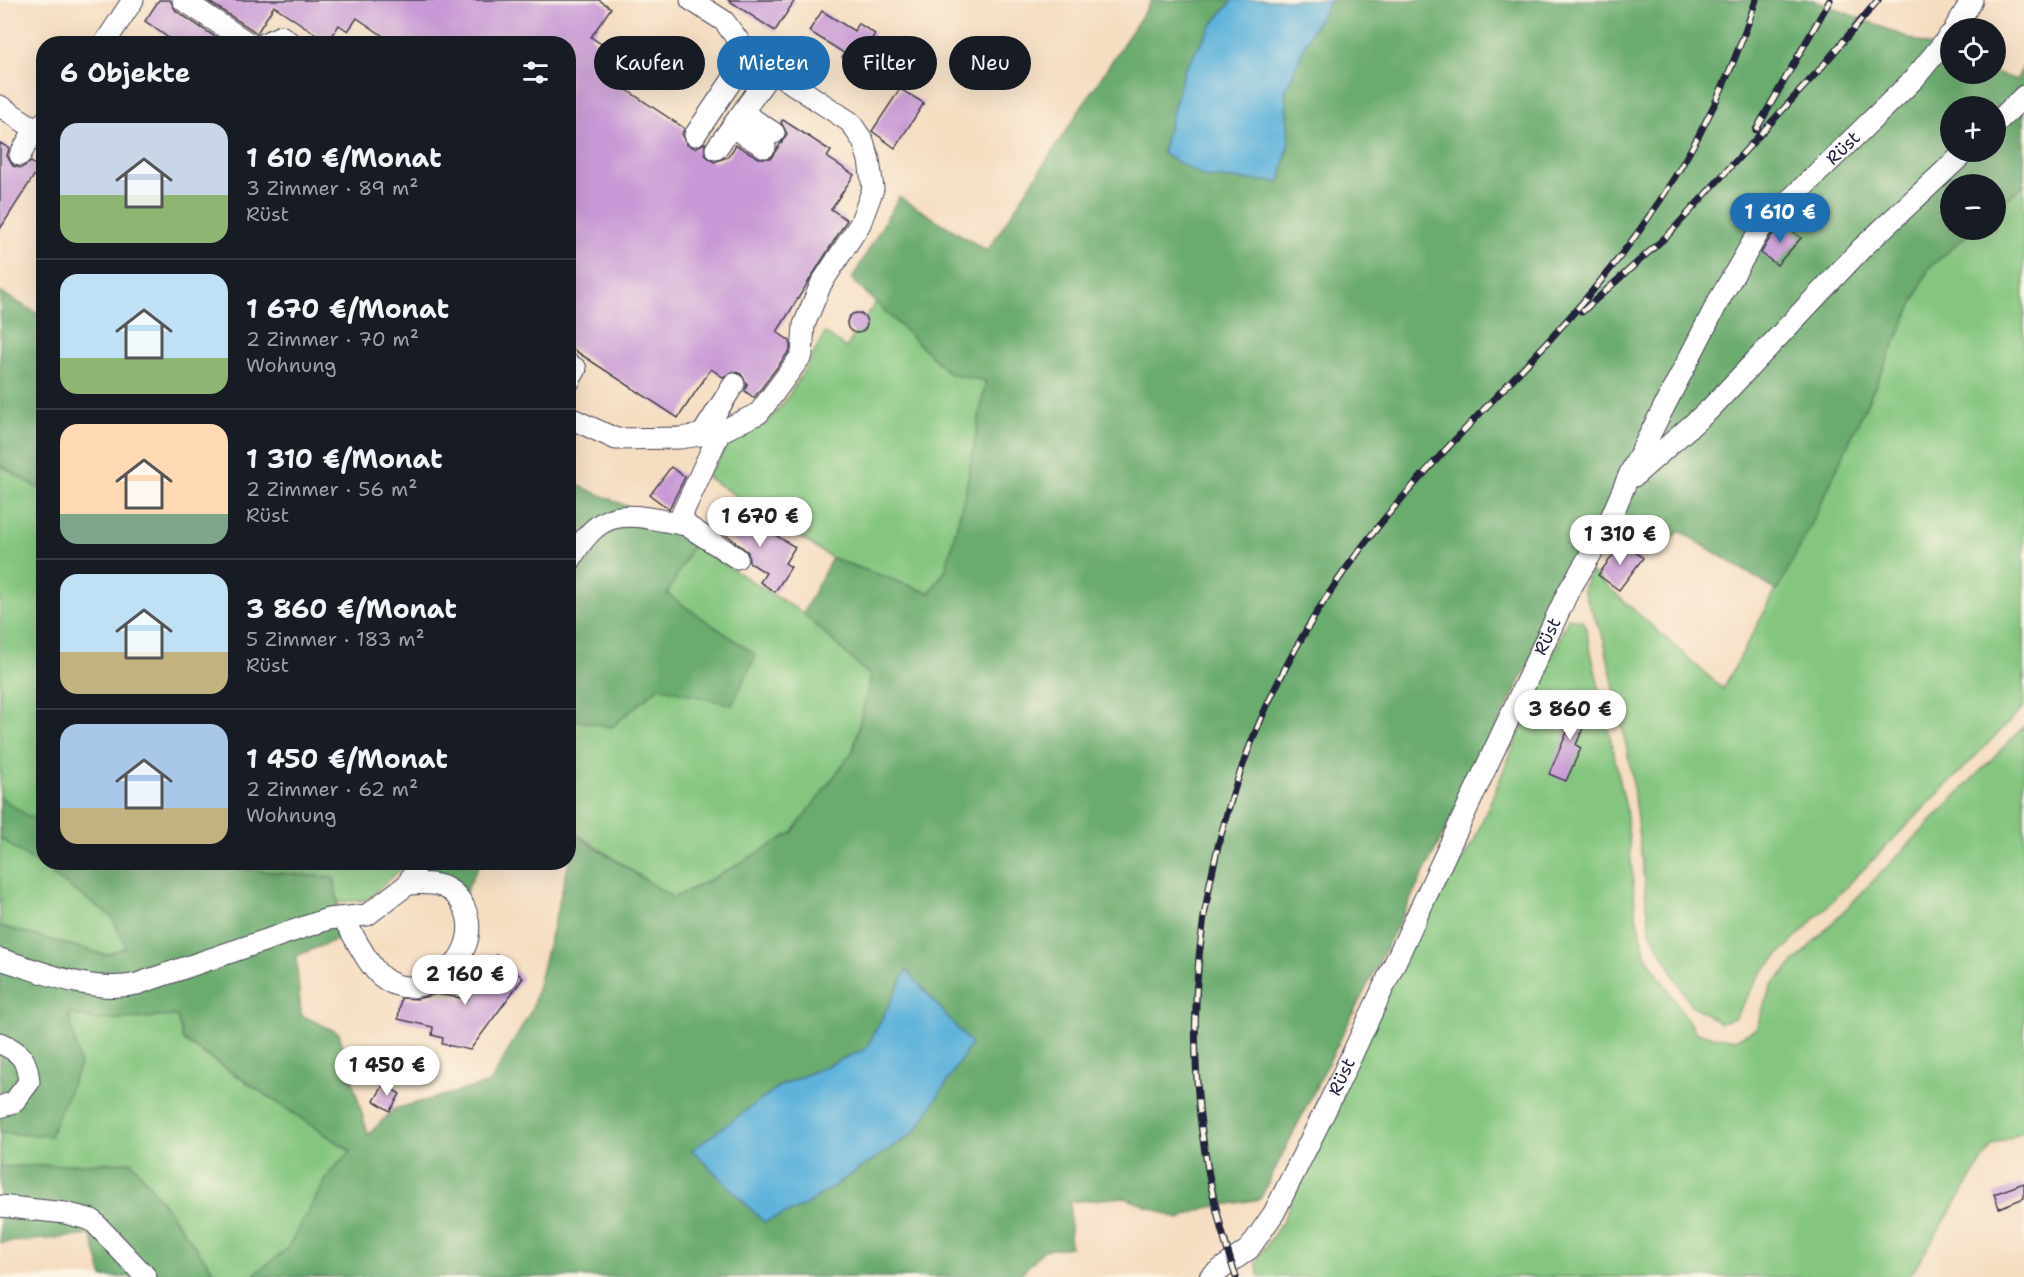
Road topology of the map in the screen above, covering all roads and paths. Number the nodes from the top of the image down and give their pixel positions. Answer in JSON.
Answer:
{"nodes":[{"id":1,"x":133,"y":0,"type":"edge"},
{"id":2,"x":183,"y":0,"type":"edge"},
{"id":3,"x":691,"y":0,"type":"edge"},
{"id":4,"x":1972,"y":0,"type":"edge"},
{"id":5,"x":1961,"y":18,"type":"edge"},
{"id":6,"x":109,"y":36,"type":"edge"},
{"id":7,"x":238,"y":36,"type":"edge"},
{"id":8,"x":735,"y":36,"type":"edge"},
{"id":9,"x":1940,"y":47,"type":"edge"},
{"id":10,"x":725,"y":90,"type":"edge"},
{"id":11,"x":759,"y":90,"type":"edge"},
{"id":12,"x":801,"y":90,"type":"edge"},
{"id":13,"x":2024,"y":96,"type":"edge"},
{"id":14,"x":0,"y":106,"type":"edge"},
{"id":15,"x":2006,"y":113,"type":"edge"},
{"id":16,"x":738,"y":120,"type":"junction"},
{"id":17,"x":36,"y":124,"type":"edge"},
{"id":18,"x":36,"y":131,"type":"edge"},
{"id":19,"x":695,"y":135,"type":"dead end"},
{"id":20,"x":770,"y":140,"type":"dead end"},
{"id":21,"x":716,"y":149,"type":"dead end"},
{"id":22,"x":20,"y":155,"type":"dead end"},
{"id":23,"x":1954,"y":162,"type":"edge"},
{"id":24,"x":734,"y":384,"type":"dead end"},
{"id":25,"x":576,"y":421,"type":"edge"},
{"id":26,"x":711,"y":432,"type":"junction"},
{"id":27,"x":1625,"y":484,"type":"junction"},
{"id":28,"x":686,"y":525,"type":"junction"},
{"id":29,"x":576,"y":550,"type":"edge"},
{"id":30,"x":737,"y":558,"type":"dead end"},
{"id":31,"x":414,"y":870,"type":"edge"},
{"id":32,"x":408,"y":884,"type":"junction"},
{"id":33,"x":344,"y":920,"type":"junction"},
{"id":34,"x":0,"y":959,"type":"edge"},
{"id":35,"x":0,"y":1043,"type":"edge"},
{"id":36,"x":0,"y":1107,"type":"edge"},
{"id":37,"x":0,"y":1206,"type":"edge"},
{"id":38,"x":146,"y":1277,"type":"edge"},
{"id":39,"x":1210,"y":1277,"type":"edge"}],
"edges":[{"from":1,"to":6,"type":"street"},
{"from":2,"to":7,"type":"street"},
{"from":3,"to":8,"type":"street"},
{"from":4,"to":5,"type":"street"},
{"from":9,"to":27,"type":"street","name":"Rüst"},
{"from":10,"to":19,"type":"street"},
{"from":11,"to":16,"type":"street"},
{"from":12,"to":26,"type":"street"},
{"from":13,"to":15,"type":"street"},
{"from":14,"to":17,"type":"street"},
{"from":16,"to":20,"type":"street"},
{"from":16,"to":21,"type":"street"},
{"from":18,"to":22,"type":"street"},
{"from":23,"to":27,"type":"street"},
{"from":24,"to":26,"type":"street"},
{"from":25,"to":26,"type":"street"},
{"from":26,"to":28,"type":"street"},
{"from":27,"to":39,"type":"street","name":"Rüst"},
{"from":28,"to":29,"type":"street"},
{"from":28,"to":30,"type":"street"},
{"from":31,"to":32,"type":"street"},
{"from":32,"to":33,"type":"street"},
{"from":32,"to":33,"type":"street"},
{"from":33,"to":34,"type":"street"},
{"from":35,"to":36,"type":"street"},
{"from":37,"to":38,"type":"street"}]}
